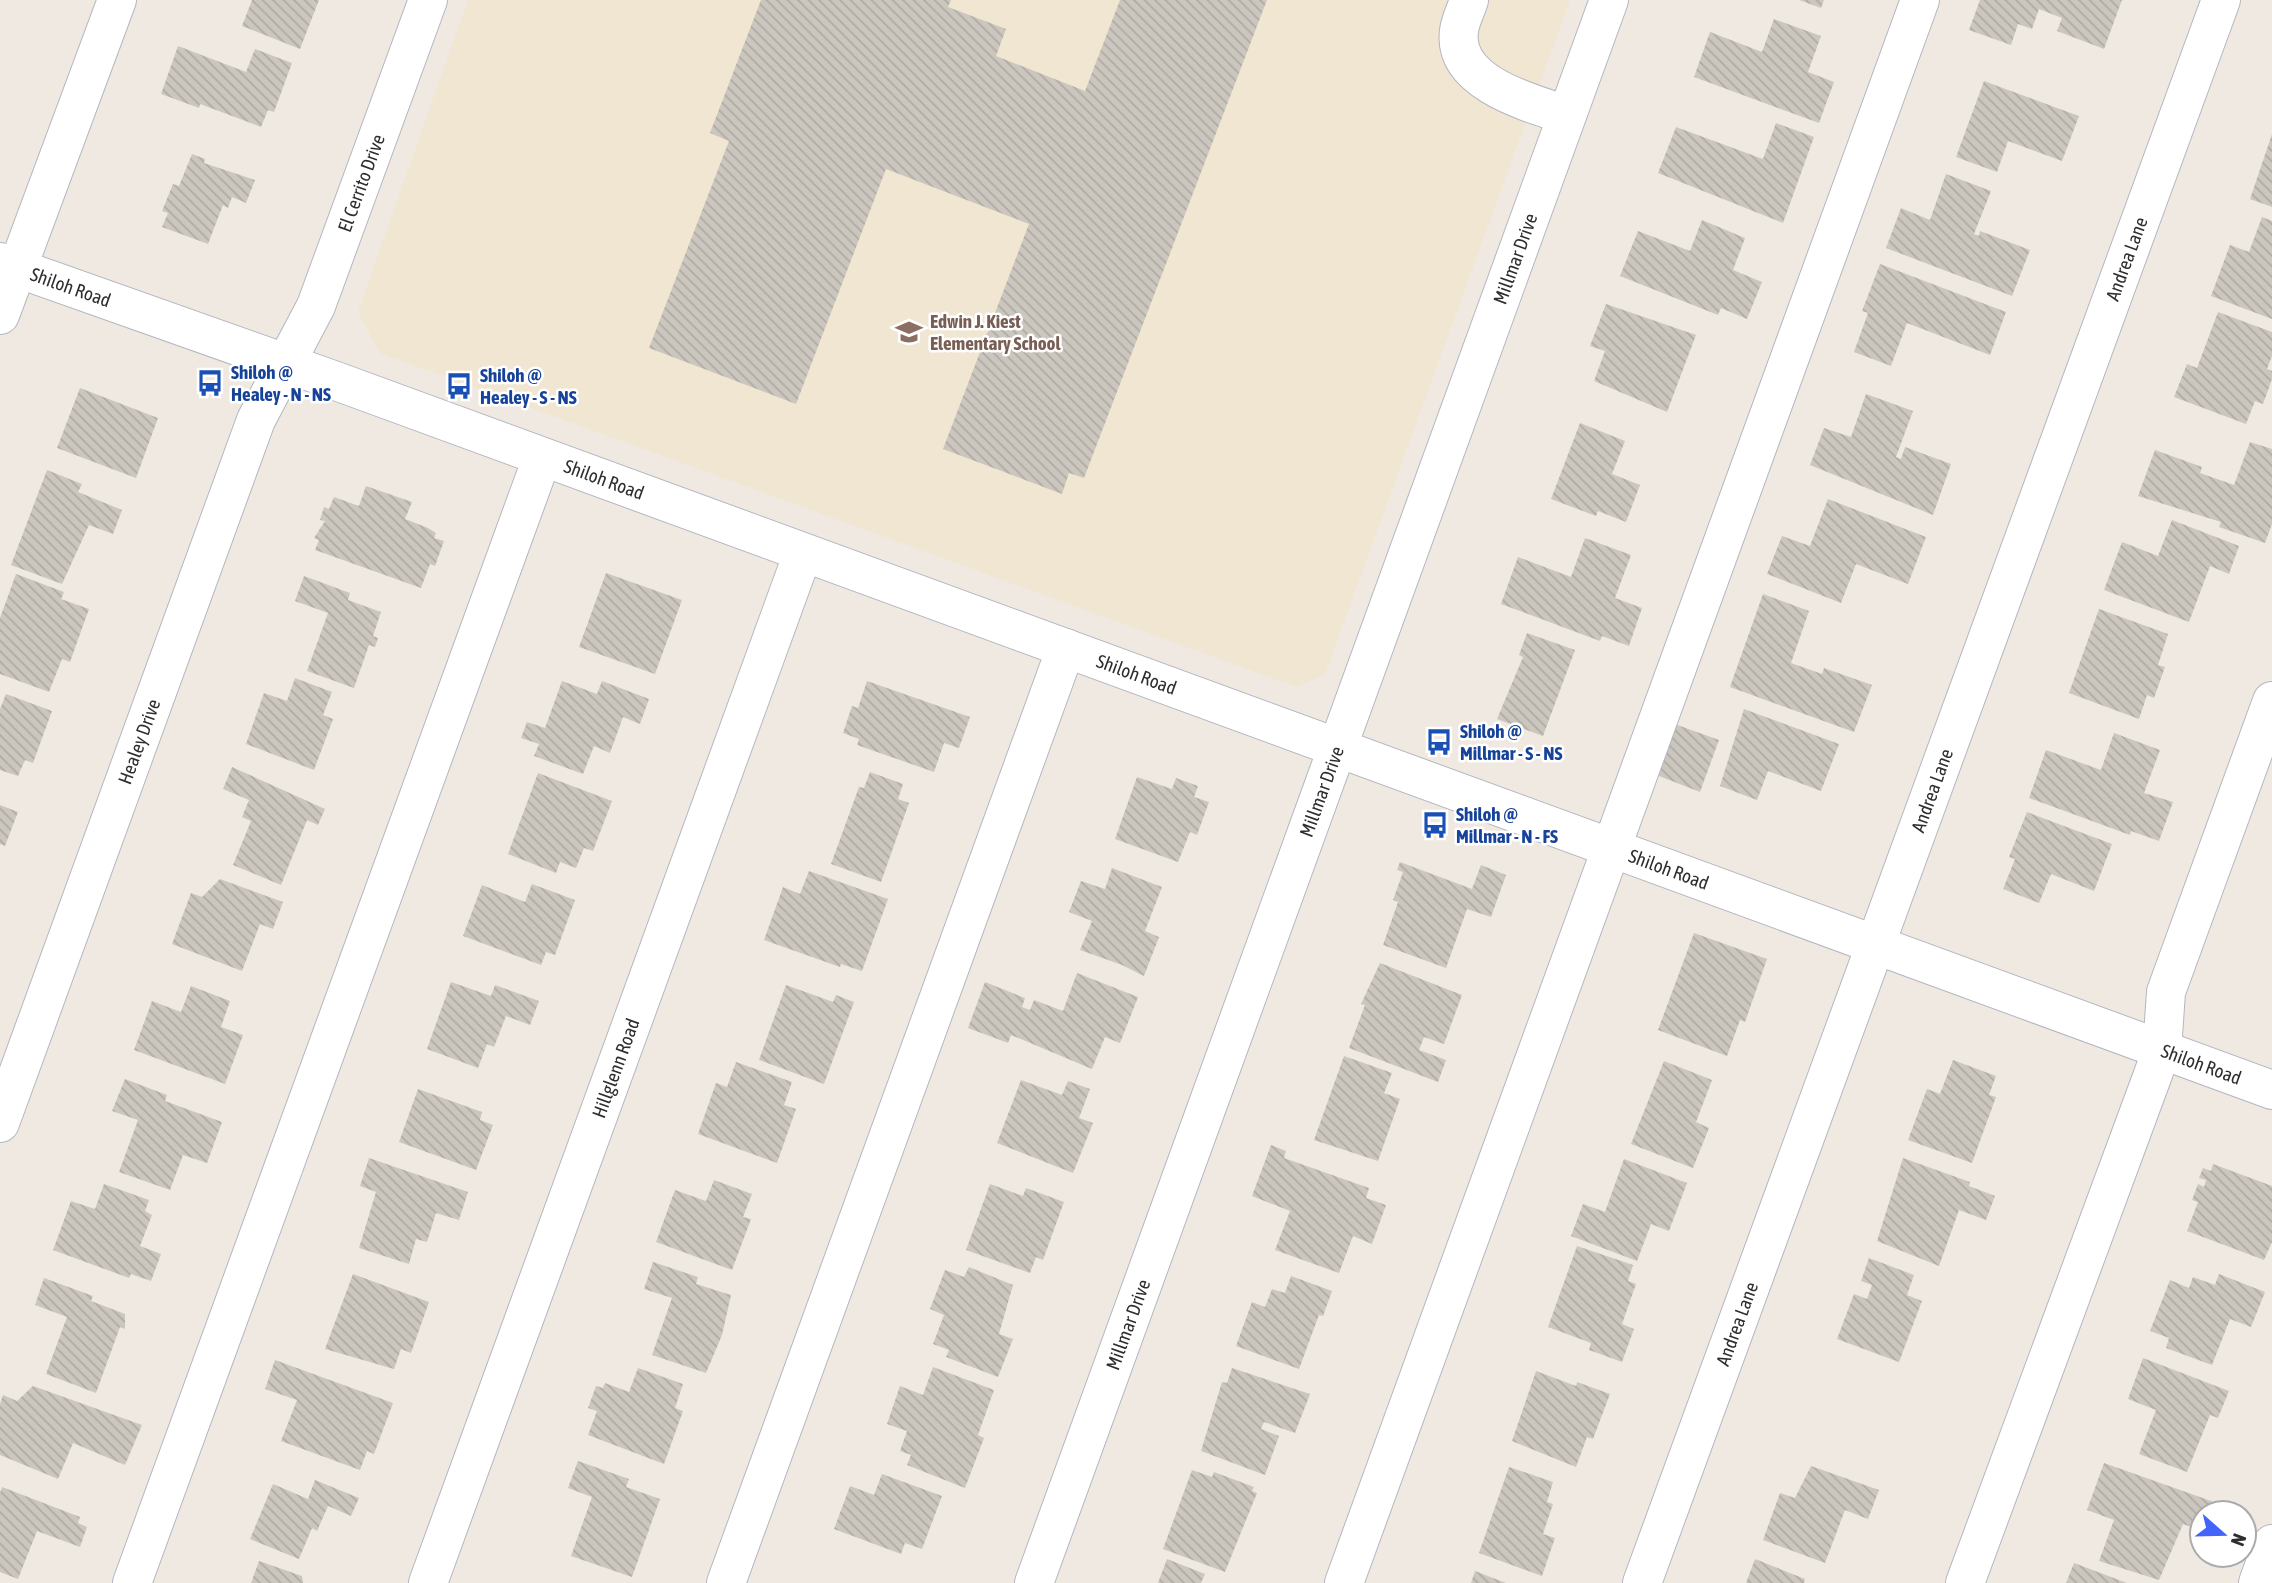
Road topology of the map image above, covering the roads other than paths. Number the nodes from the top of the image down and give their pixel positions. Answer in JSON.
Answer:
{"nodes":[{"id":1,"x":117,"y":0,"type":"edge"},
{"id":2,"x":428,"y":0,"type":"edge"},
{"id":3,"x":1469,"y":0,"type":"edge"},
{"id":4,"x":1609,"y":0,"type":"edge"},
{"id":5,"x":1920,"y":0,"type":"edge"},
{"id":6,"x":2221,"y":0,"type":"edge"},
{"id":7,"x":1567,"y":115,"type":"junction"},
{"id":8,"x":9,"y":265,"type":"edge"},
{"id":9,"x":0,"y":315,"type":"edge"},
{"id":10,"x":286,"y":363,"type":"junction"},
{"id":11,"x":542,"y":458,"type":"junction"},
{"id":12,"x":803,"y":553,"type":"junction"},
{"id":13,"x":1066,"y":648,"type":"junction"},
{"id":14,"x":2272,"y":701,"type":"edge"},
{"id":15,"x":1339,"y":747,"type":"junction"},
{"id":16,"x":1610,"y":849,"type":"junction"},
{"id":17,"x":1874,"y":946,"type":"junction"},
{"id":18,"x":2162,"y":1050,"type":"junction"},
{"id":19,"x":2272,"y":1090,"type":"edge"},
{"id":20,"x":0,"y":1123,"type":"edge"},
{"id":21,"x":2272,"y":1544,"type":"edge"},
{"id":22,"x":132,"y":1583,"type":"edge"},
{"id":23,"x":428,"y":1583,"type":"edge"},
{"id":24,"x":726,"y":1583,"type":"edge"},
{"id":25,"x":1034,"y":1583,"type":"edge"},
{"id":26,"x":1344,"y":1583,"type":"edge"},
{"id":27,"x":1642,"y":1583,"type":"edge"},
{"id":28,"x":1965,"y":1583,"type":"edge"},
{"id":29,"x":2258,"y":1583,"type":"edge"}],
"edges":[{"from":1,"to":8,"type":"street"},
{"from":2,"to":10,"type":"street","name":"El Cerrito Drive"},
{"from":3,"to":7,"type":"street"},
{"from":4,"to":7,"type":"street","name":"Millmar Drive"},
{"from":5,"to":16,"type":"street"},
{"from":6,"to":17,"type":"street","name":"Andrea Lane"},
{"from":7,"to":15,"type":"street","name":"Millmar Drive"},
{"from":8,"to":9,"type":"street"},
{"from":8,"to":10,"type":"street","name":"Shiloh Road"},
{"from":10,"to":11,"type":"street","name":"Shiloh Road"},
{"from":10,"to":20,"type":"street","name":"Healey Drive"},
{"from":11,"to":12,"type":"street","name":"Shiloh Road"},
{"from":11,"to":22,"type":"street"},
{"from":12,"to":13,"type":"street","name":"Shiloh Road"},
{"from":12,"to":23,"type":"street","name":"Hillglenn Road"},
{"from":13,"to":15,"type":"street","name":"Shiloh Road"},
{"from":13,"to":24,"type":"street"},
{"from":14,"to":18,"type":"street"},
{"from":15,"to":16,"type":"street","name":"Shiloh Road"},
{"from":15,"to":25,"type":"street","name":"Millmar Drive"},
{"from":16,"to":17,"type":"street","name":"Shiloh Road"},
{"from":16,"to":26,"type":"street"},
{"from":17,"to":18,"type":"street","name":"Shiloh Road"},
{"from":17,"to":27,"type":"street","name":"Andrea Lane"},
{"from":18,"to":19,"type":"street","name":"Shiloh Road"},
{"from":18,"to":28,"type":"street"},
{"from":21,"to":29,"type":"street"}]}
